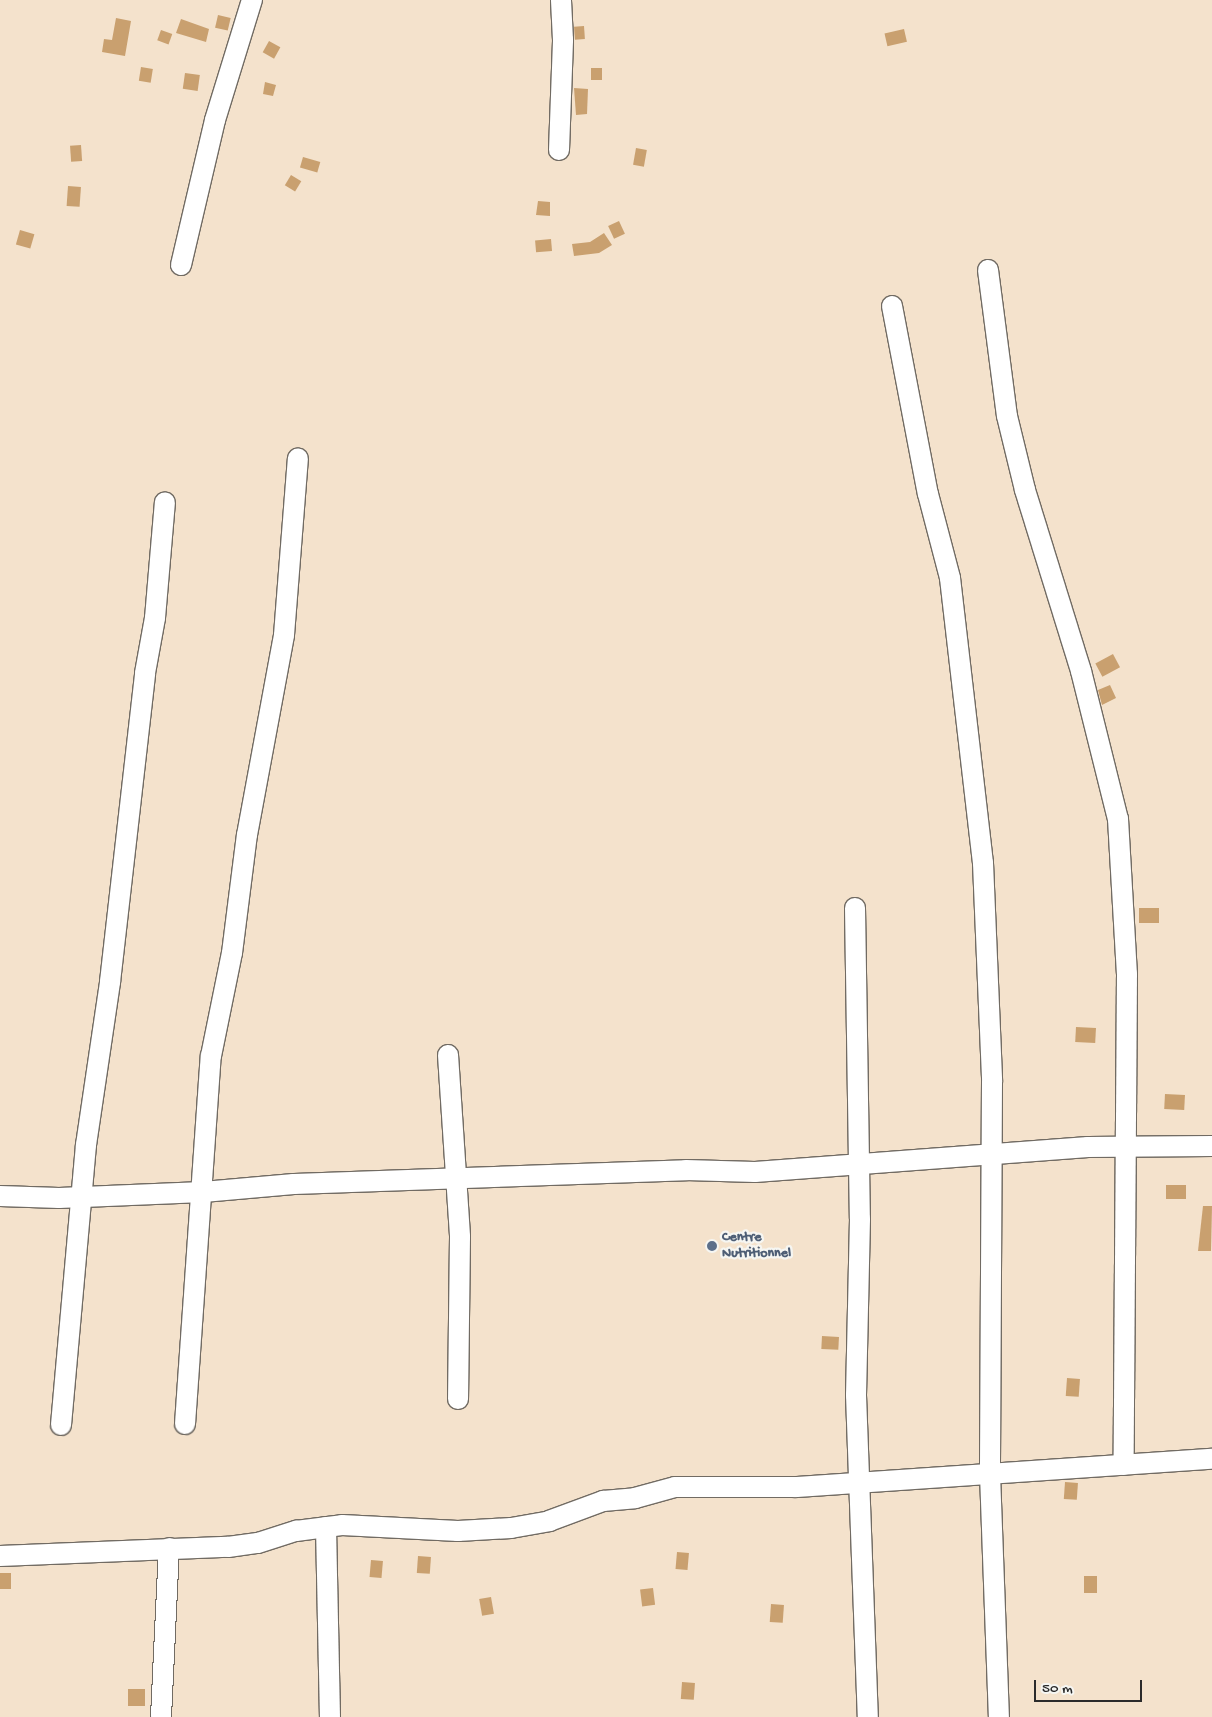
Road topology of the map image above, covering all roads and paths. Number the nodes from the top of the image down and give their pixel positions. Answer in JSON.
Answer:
{"nodes":[{"id":1,"x":252,"y":0,"type":"edge"},
{"id":2,"x":561,"y":0,"type":"edge"},
{"id":3,"x":559,"y":150,"type":"dead end"},
{"id":4,"x":181,"y":265,"type":"dead end"},
{"id":5,"x":988,"y":270,"type":"dead end"},
{"id":6,"x":892,"y":306,"type":"dead end"},
{"id":7,"x":298,"y":459,"type":"dead end"},
{"id":8,"x":165,"y":502,"type":"dead end"},
{"id":9,"x":855,"y":908,"type":"dead end"},
{"id":10,"x":448,"y":1055,"type":"dead end"},
{"id":11,"x":1128,"y":1145,"type":"junction"},
{"id":12,"x":1212,"y":1146,"type":"edge"},
{"id":13,"x":992,"y":1155,"type":"junction"},
{"id":14,"x":859,"y":1163,"type":"junction"},
{"id":15,"x":458,"y":1180,"type":"junction"},
{"id":16,"x":203,"y":1192,"type":"junction"},
{"id":17,"x":0,"y":1196,"type":"edge"},
{"id":18,"x":84,"y":1196,"type":"junction"},
{"id":19,"x":458,"y":1400,"type":"dead end"},
{"id":20,"x":185,"y":1424,"type":"dead end"},
{"id":21,"x":61,"y":1425,"type":"dead end"},
{"id":22,"x":1212,"y":1459,"type":"edge"},
{"id":23,"x":1124,"y":1465,"type":"junction"},
{"id":24,"x":990,"y":1474,"type":"junction"},
{"id":25,"x":858,"y":1484,"type":"junction"},
{"id":26,"x":326,"y":1527,"type":"junction"},
{"id":27,"x":169,"y":1548,"type":"junction"},
{"id":28,"x":0,"y":1556,"type":"edge"},
{"id":29,"x":161,"y":1717,"type":"edge"},
{"id":30,"x":330,"y":1717,"type":"edge"},
{"id":31,"x":868,"y":1717,"type":"edge"},
{"id":32,"x":999,"y":1717,"type":"edge"}],
"edges":[{"from":1,"to":4,"type":"street"},
{"from":2,"to":3,"type":"street"},
{"from":5,"to":11,"type":"street"},
{"from":6,"to":13,"type":"street"},
{"from":7,"to":16,"type":"street"},
{"from":8,"to":18,"type":"street"},
{"from":9,"to":14,"type":"street"},
{"from":10,"to":15,"type":"street"},
{"from":11,"to":12,"type":"street"},
{"from":11,"to":13,"type":"street"},
{"from":11,"to":23,"type":"street"},
{"from":13,"to":14,"type":"street"},
{"from":13,"to":24,"type":"street"},
{"from":14,"to":15,"type":"street"},
{"from":14,"to":25,"type":"street"},
{"from":15,"to":16,"type":"street"},
{"from":15,"to":19,"type":"street"},
{"from":16,"to":18,"type":"street"},
{"from":16,"to":20,"type":"street"},
{"from":17,"to":18,"type":"street"},
{"from":18,"to":21,"type":"street"},
{"from":22,"to":23,"type":"street"},
{"from":23,"to":24,"type":"street"},
{"from":24,"to":25,"type":"street"},
{"from":24,"to":32,"type":"street"},
{"from":25,"to":26,"type":"street"},
{"from":25,"to":31,"type":"street"},
{"from":26,"to":27,"type":"street"},
{"from":26,"to":30,"type":"street"},
{"from":27,"to":28,"type":"street"},
{"from":27,"to":29,"type":"street"}]}
